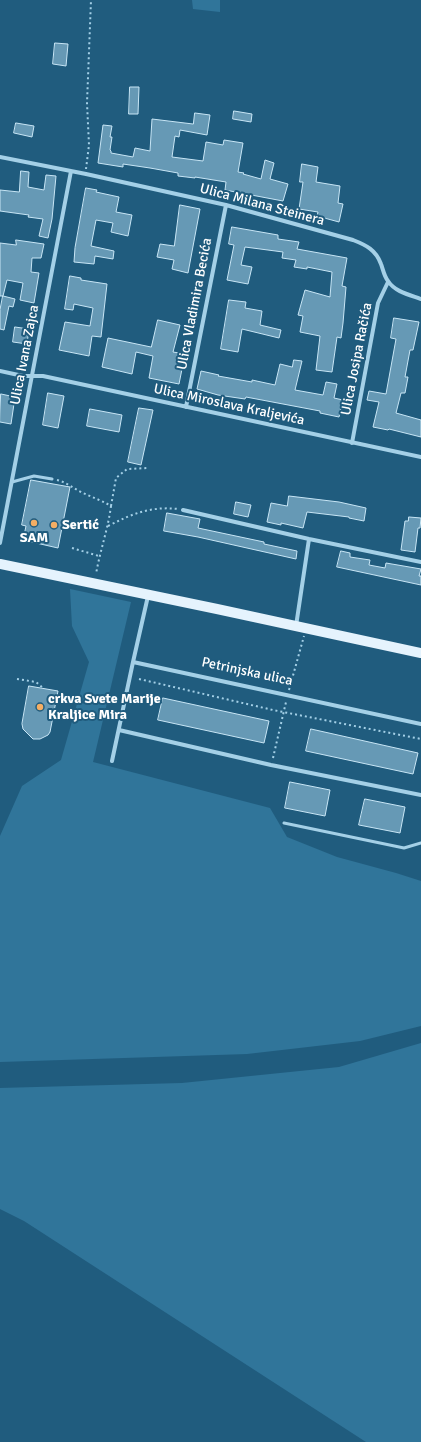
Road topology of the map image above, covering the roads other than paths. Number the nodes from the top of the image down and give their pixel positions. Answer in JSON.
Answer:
{"nodes":[{"id":1,"x":0,"y":157,"type":"edge"},
{"id":2,"x":72,"y":171,"type":"junction"},
{"id":3,"x":226,"y":205,"type":"junction"},
{"id":4,"x":388,"y":282,"type":"junction"},
{"id":5,"x":421,"y":299,"type":"edge"},
{"id":6,"x":0,"y":371,"type":"edge"},
{"id":7,"x":33,"y":376,"type":"junction"},
{"id":8,"x":186,"y":407,"type":"junction"},
{"id":9,"x":352,"y":443,"type":"junction"},
{"id":10,"x":421,"y":457,"type":"edge"},
{"id":11,"x":52,"y":479,"type":"road end"},
{"id":12,"x":12,"y":482,"type":"junction"},
{"id":13,"x":183,"y":510,"type":"road end"},
{"id":14,"x":309,"y":539,"type":"junction"},
{"id":15,"x":0,"y":544,"type":"edge"},
{"id":16,"x":421,"y":562,"type":"edge"},
{"id":17,"x":0,"y":564,"type":"edge"},
{"id":18,"x":149,"y":595,"type":"junction"},
{"id":19,"x":296,"y":626,"type":"junction"},
{"id":20,"x":421,"y":653,"type":"edge"},
{"id":21,"x":134,"y":662,"type":"junction"},
{"id":22,"x":421,"y":724,"type":"edge"},
{"id":23,"x":119,"y":730,"type":"junction"},
{"id":24,"x":112,"y":761,"type":"dead end"},
{"id":25,"x":421,"y":795,"type":"edge"},
{"id":26,"x":284,"y":823,"type":"dead end"},
{"id":27,"x":421,"y":843,"type":"edge"}],
"edges":[{"from":1,"to":2,"type":"street","name":"Ulica Milana Steinera"},
{"from":2,"to":3,"type":"street","name":"Ulica Milana Steinera"},
{"from":2,"to":7,"type":"street","name":"Ulica Ivana Zajca"},
{"from":3,"to":4,"type":"street","name":"Ulica Milana Steinera"},
{"from":3,"to":8,"type":"street","name":"Ulica Vladimira Becića"},
{"from":4,"to":5,"type":"street"},
{"from":4,"to":9,"type":"street","name":"Ulica Josipa Račića"},
{"from":6,"to":7,"type":"street","name":"Ulica Miroslava Kraljevića"},
{"from":7,"to":8,"type":"street","name":"Ulica Miroslava Kraljevića"},
{"from":7,"to":12,"type":"street","name":"Ulica Ivana Zajca"},
{"from":8,"to":9,"type":"street","name":"Ulica Miroslava Kraljevića"},
{"from":9,"to":10,"type":"street","name":"Ulica Miroslava Kraljevića"},
{"from":11,"to":12,"type":"lane"},
{"from":12,"to":15,"type":"street","name":"Ulica Ivana Zajca"},
{"from":13,"to":14,"type":"street"},
{"from":14,"to":16,"type":"street"},
{"from":14,"to":19,"type":"street"},
{"from":17,"to":18,"type":"main road"},
{"from":18,"to":19,"type":"main road"},
{"from":18,"to":21,"type":"street"},
{"from":19,"to":20,"type":"main road"},
{"from":21,"to":22,"type":"street","name":"Petrinjska ulica"},
{"from":21,"to":23,"type":"street"},
{"from":23,"to":24,"type":"street"},
{"from":23,"to":25,"type":"street"},
{"from":26,"to":27,"type":"lane"}]}
